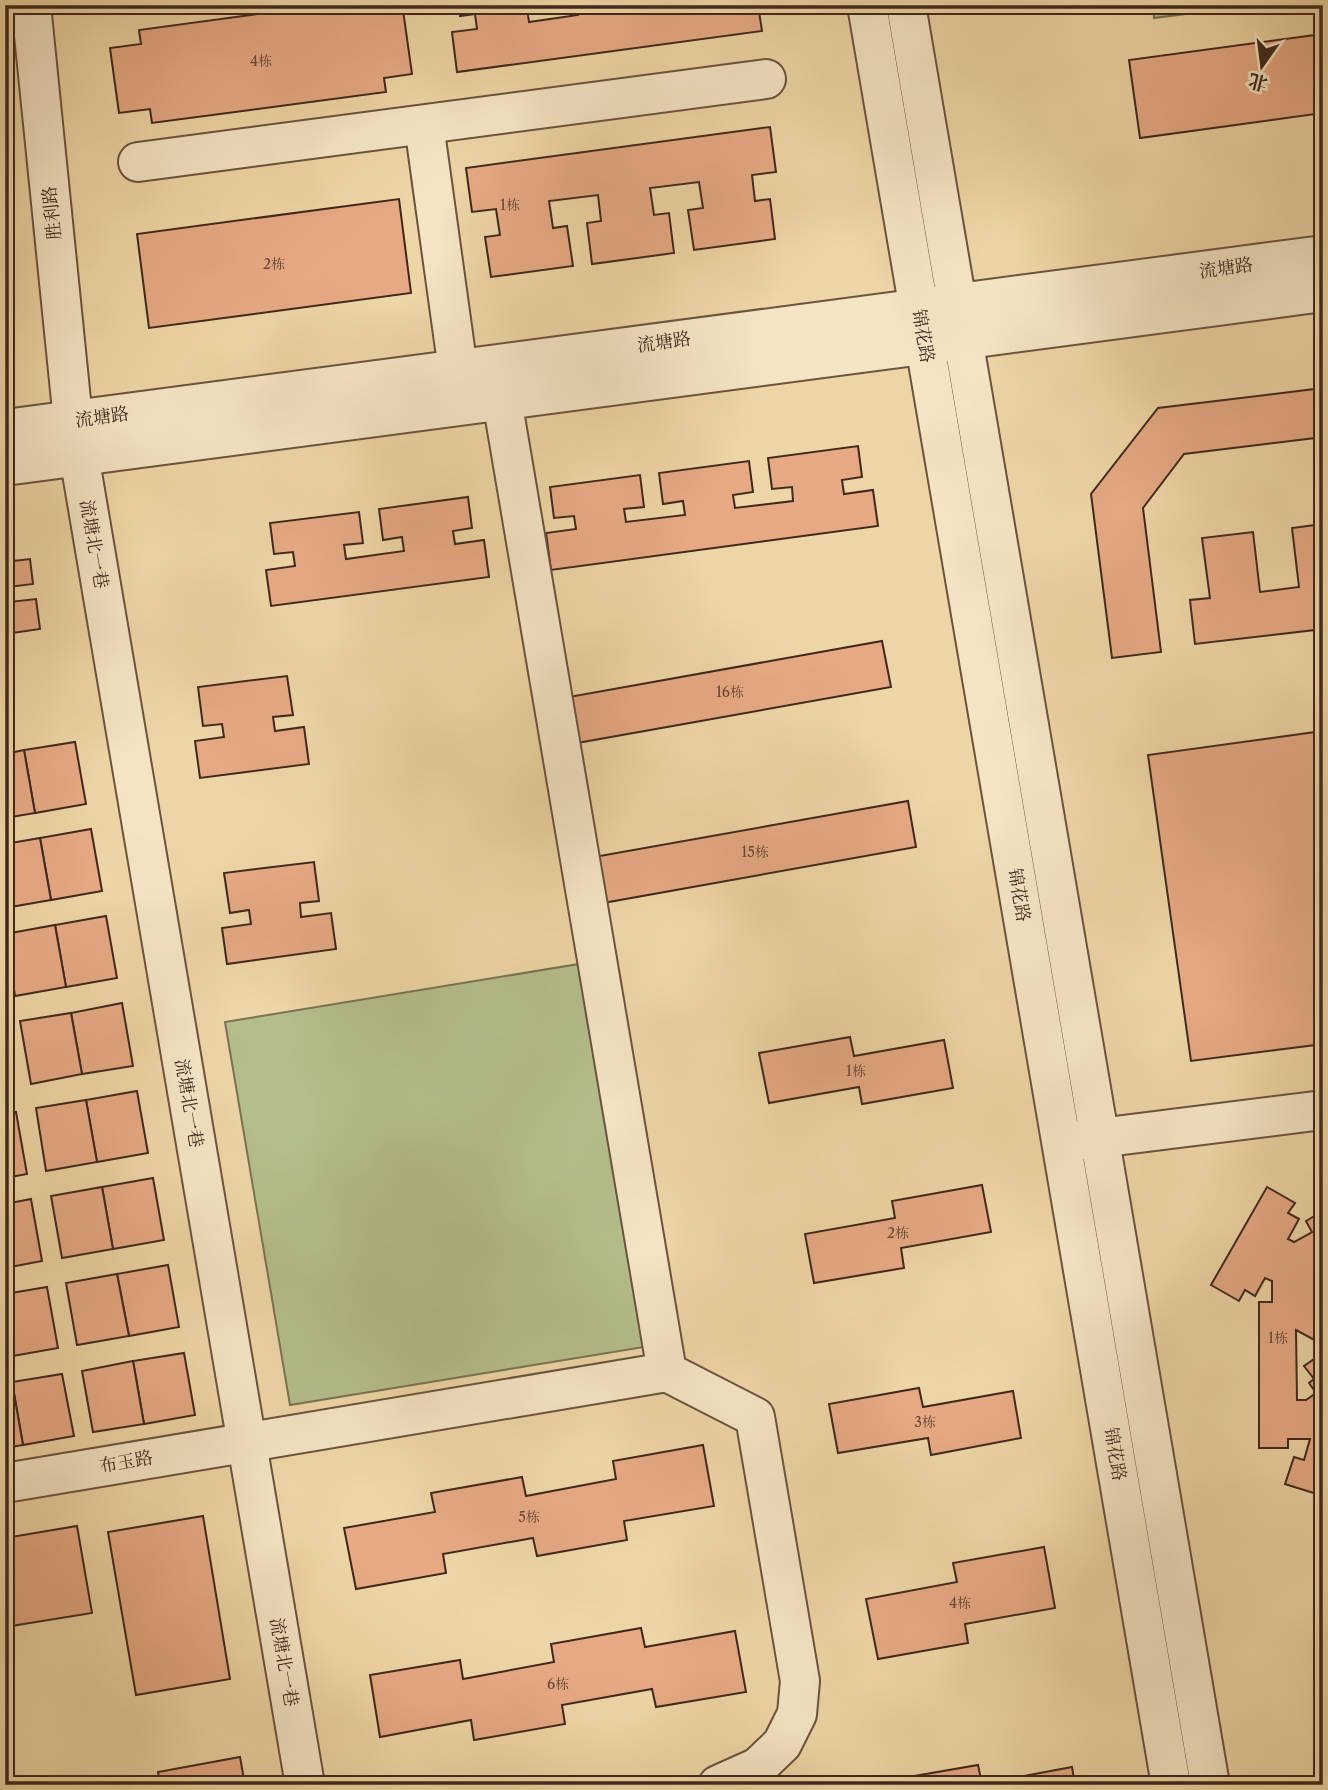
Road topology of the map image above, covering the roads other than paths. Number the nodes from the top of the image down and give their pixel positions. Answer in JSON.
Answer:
{"nodes":[{"id":1,"x":31,"y":5,"type":"edge"},
{"id":2,"x":867,"y":5,"type":"edge"},
{"id":3,"x":906,"y":5,"type":"edge"},
{"id":4,"x":766,"y":79,"type":"dead end"},
{"id":5,"x":424,"y":125,"type":"junction"},
{"id":6,"x":138,"y":162,"type":"dead end"},
{"id":7,"x":1323,"y":255,"type":"edge"},
{"id":8,"x":1323,"y":292,"type":"edge"},
{"id":9,"x":960,"y":321,"type":"junction"},
{"id":10,"x":922,"y":326,"type":"junction"},
{"id":11,"x":458,"y":370,"type":"junction"},
{"id":12,"x":502,"y":400,"type":"junction"},
{"id":13,"x":5,"y":429,"type":"edge"},
{"id":14,"x":76,"y":438,"type":"junction"},
{"id":15,"x":5,"y":466,"type":"edge"},
{"id":16,"x":1323,"y":1110,"type":"edge"},
{"id":17,"x":1100,"y":1138,"type":"junction"},
{"id":18,"x":1061,"y":1142,"type":"junction"},
{"id":19,"x":667,"y":1372,"type":"junction"},
{"id":20,"x":246,"y":1441,"type":"junction"},
{"id":21,"x":5,"y":1483,"type":"edge"},
{"id":22,"x":304,"y":1785,"type":"edge"},
{"id":23,"x":718,"y":1785,"type":"edge"},
{"id":24,"x":1171,"y":1785,"type":"edge"},
{"id":25,"x":1210,"y":1785,"type":"edge"}],
"edges":[{"from":1,"to":14,"type":"street","name":"胜利路"},
{"from":2,"to":10,"type":"street","name":"锦花路"},
{"from":3,"to":9,"type":"street"},
{"from":4,"to":5,"type":"street"},
{"from":5,"to":6,"type":"street"},
{"from":5,"to":11,"type":"street"},
{"from":7,"to":9,"type":"street","name":"流塘路"},
{"from":8,"to":9,"type":"street","name":"流塘路"},
{"from":9,"to":10,"type":"street","name":"流塘路"},
{"from":9,"to":17,"type":"street"},
{"from":10,"to":11,"type":"street","name":"流塘路"},
{"from":10,"to":12,"type":"street","name":"流塘路"},
{"from":10,"to":18,"type":"street","name":"锦花路"},
{"from":11,"to":14,"type":"street","name":"流塘路"},
{"from":12,"to":14,"type":"street","name":"流塘路"},
{"from":12,"to":19,"type":"street"},
{"from":13,"to":14,"type":"street","name":"流塘路"},
{"from":14,"to":15,"type":"street","name":"流塘路"},
{"from":14,"to":20,"type":"street","name":"流塘北一巷"},
{"from":16,"to":17,"type":"street"},
{"from":17,"to":18,"type":"street"},
{"from":17,"to":25,"type":"street"},
{"from":18,"to":24,"type":"street","name":"锦花路"},
{"from":19,"to":20,"type":"street","name":"布玉路"},
{"from":19,"to":23,"type":"street"},
{"from":20,"to":21,"type":"street","name":"布玉路"},
{"from":20,"to":22,"type":"street","name":"流塘北一巷"}]}
